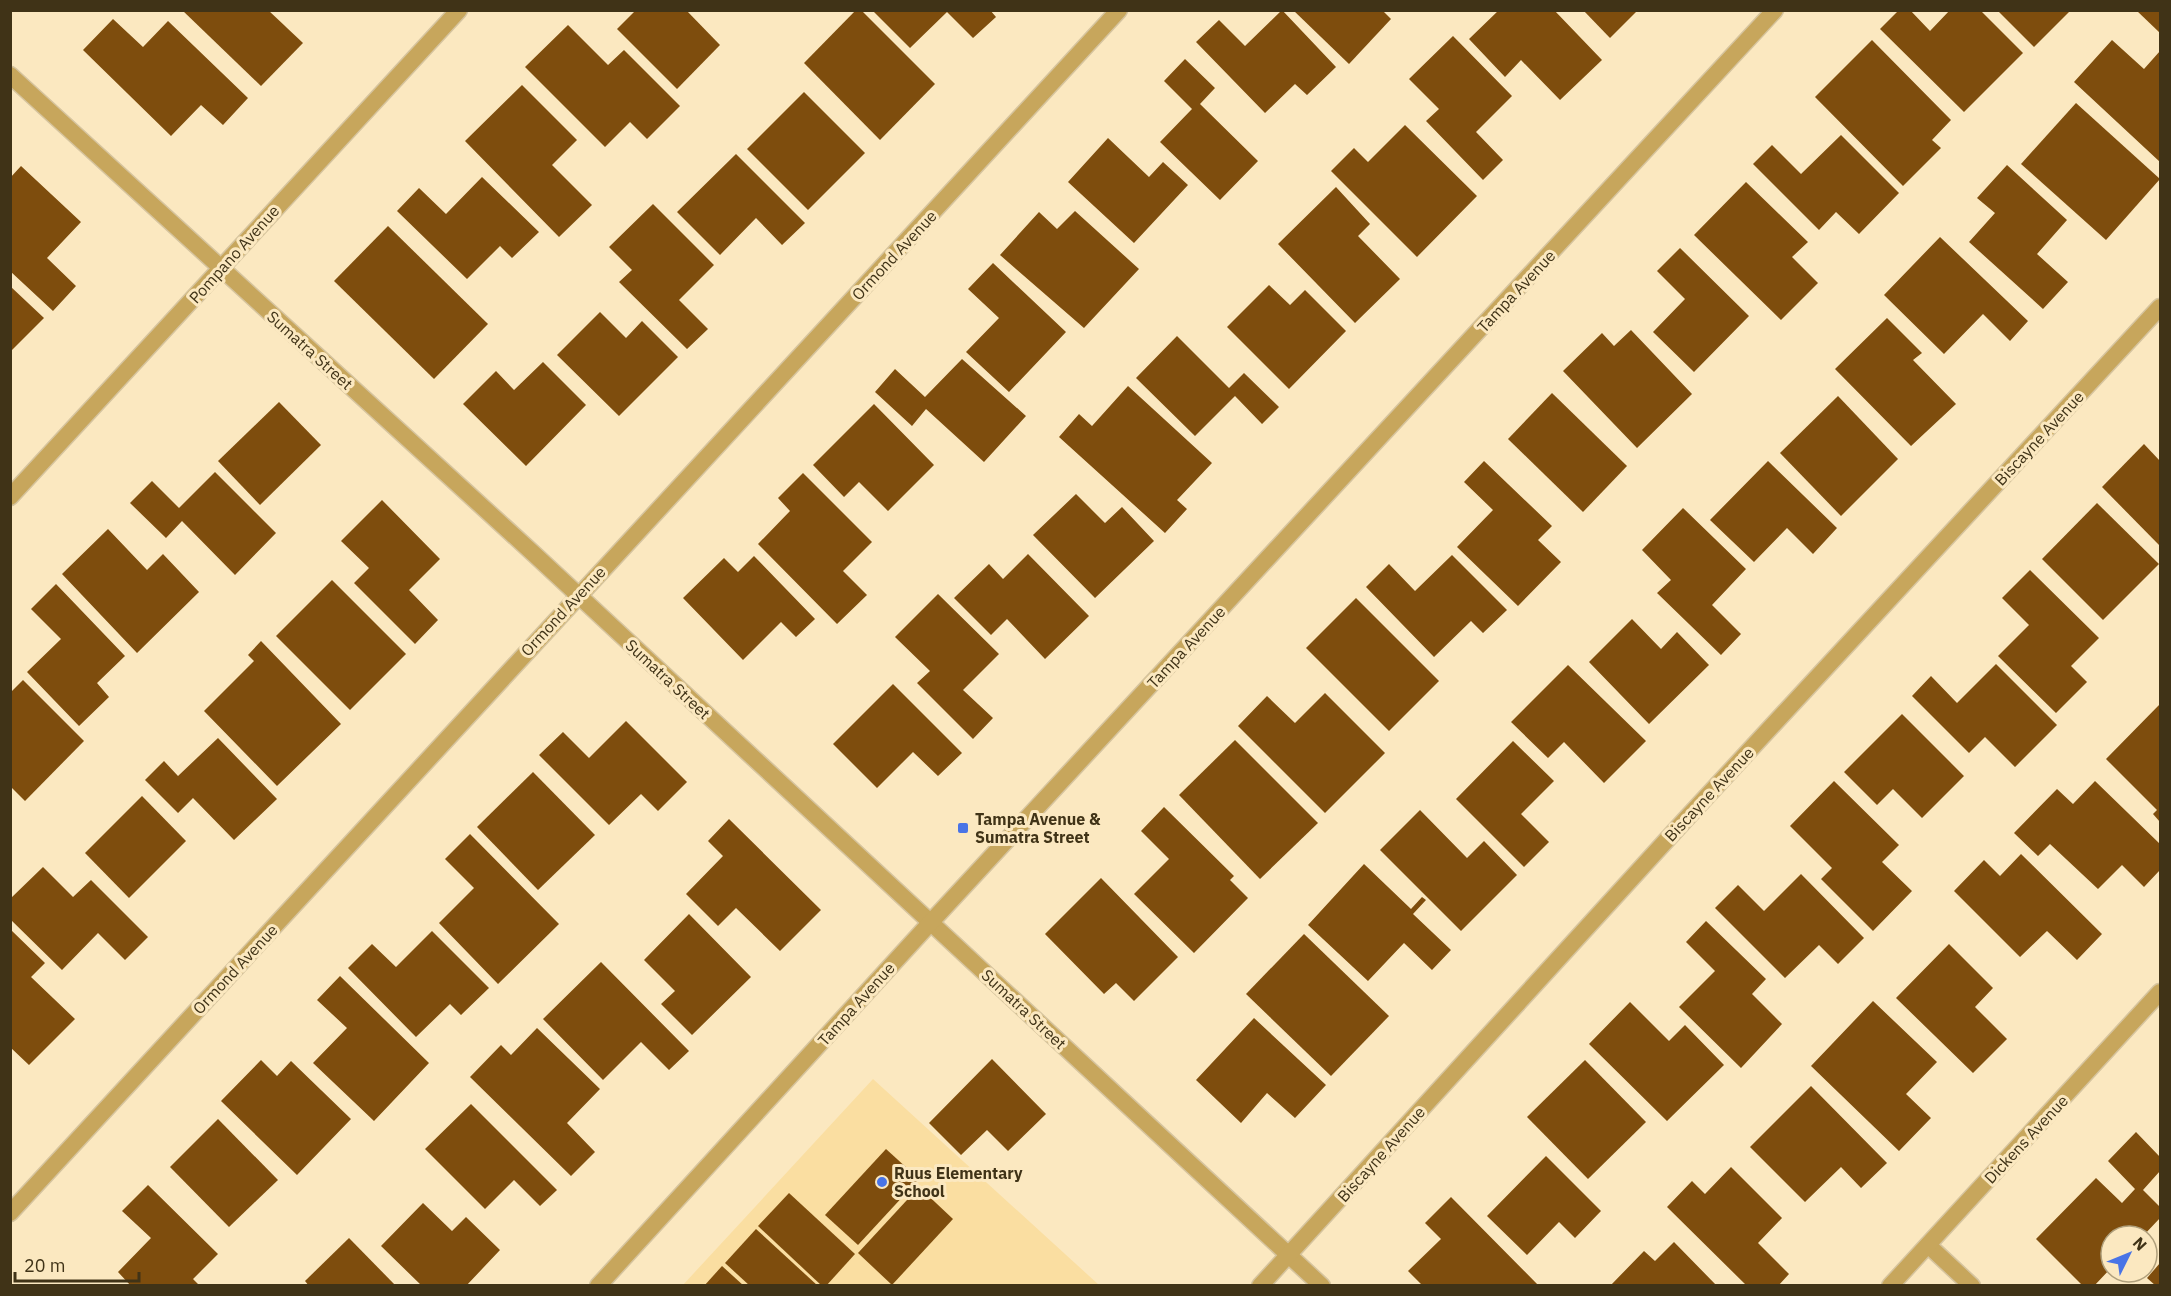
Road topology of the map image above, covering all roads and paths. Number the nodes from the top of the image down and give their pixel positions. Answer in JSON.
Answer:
{"nodes":[{"id":1,"x":459,"y":10,"type":"edge"},
{"id":2,"x":1119,"y":10,"type":"edge"},
{"id":3,"x":1775,"y":10,"type":"edge"},
{"id":4,"x":10,"y":75,"type":"edge"},
{"id":5,"x":221,"y":269,"type":"junction"},
{"id":6,"x":2160,"y":307,"type":"edge"},
{"id":7,"x":10,"y":497,"type":"edge"},
{"id":8,"x":578,"y":595,"type":"junction"},
{"id":9,"x":931,"y":922,"type":"junction"},
{"id":10,"x":2160,"y":992,"type":"edge"},
{"id":11,"x":10,"y":1213,"type":"edge"},
{"id":12,"x":1928,"y":1245,"type":"junction"},
{"id":13,"x":1289,"y":1255,"type":"junction"},
{"id":14,"x":598,"y":1286,"type":"edge"},
{"id":15,"x":1260,"y":1286,"type":"edge"},
{"id":16,"x":1322,"y":1286,"type":"edge"},
{"id":17,"x":1890,"y":1286,"type":"edge"},
{"id":18,"x":1972,"y":1286,"type":"edge"}],
"edges":[{"from":1,"to":5,"type":"street","name":"Pompano Avenue"},
{"from":2,"to":8,"type":"street","name":"Ormond Avenue"},
{"from":3,"to":9,"type":"street","name":"Tampa Avenue"},
{"from":4,"to":5,"type":"street","name":"Sumatra Street"},
{"from":5,"to":7,"type":"street","name":"Pompano Avenue"},
{"from":5,"to":8,"type":"street","name":"Sumatra Street"},
{"from":6,"to":13,"type":"street","name":"Biscayne Avenue"},
{"from":8,"to":9,"type":"street","name":"Sumatra Street"},
{"from":8,"to":11,"type":"street","name":"Ormond Avenue"},
{"from":9,"to":13,"type":"street","name":"Sumatra Street"},
{"from":9,"to":14,"type":"street","name":"Tampa Avenue"},
{"from":10,"to":12,"type":"street","name":"Dickens Avenue"},
{"from":12,"to":17,"type":"street","name":"Dickens Avenue"},
{"from":12,"to":18,"type":"street"},
{"from":13,"to":15,"type":"street","name":"Biscayne Avenue"},
{"from":13,"to":16,"type":"street","name":"Sumatra Street"}]}
